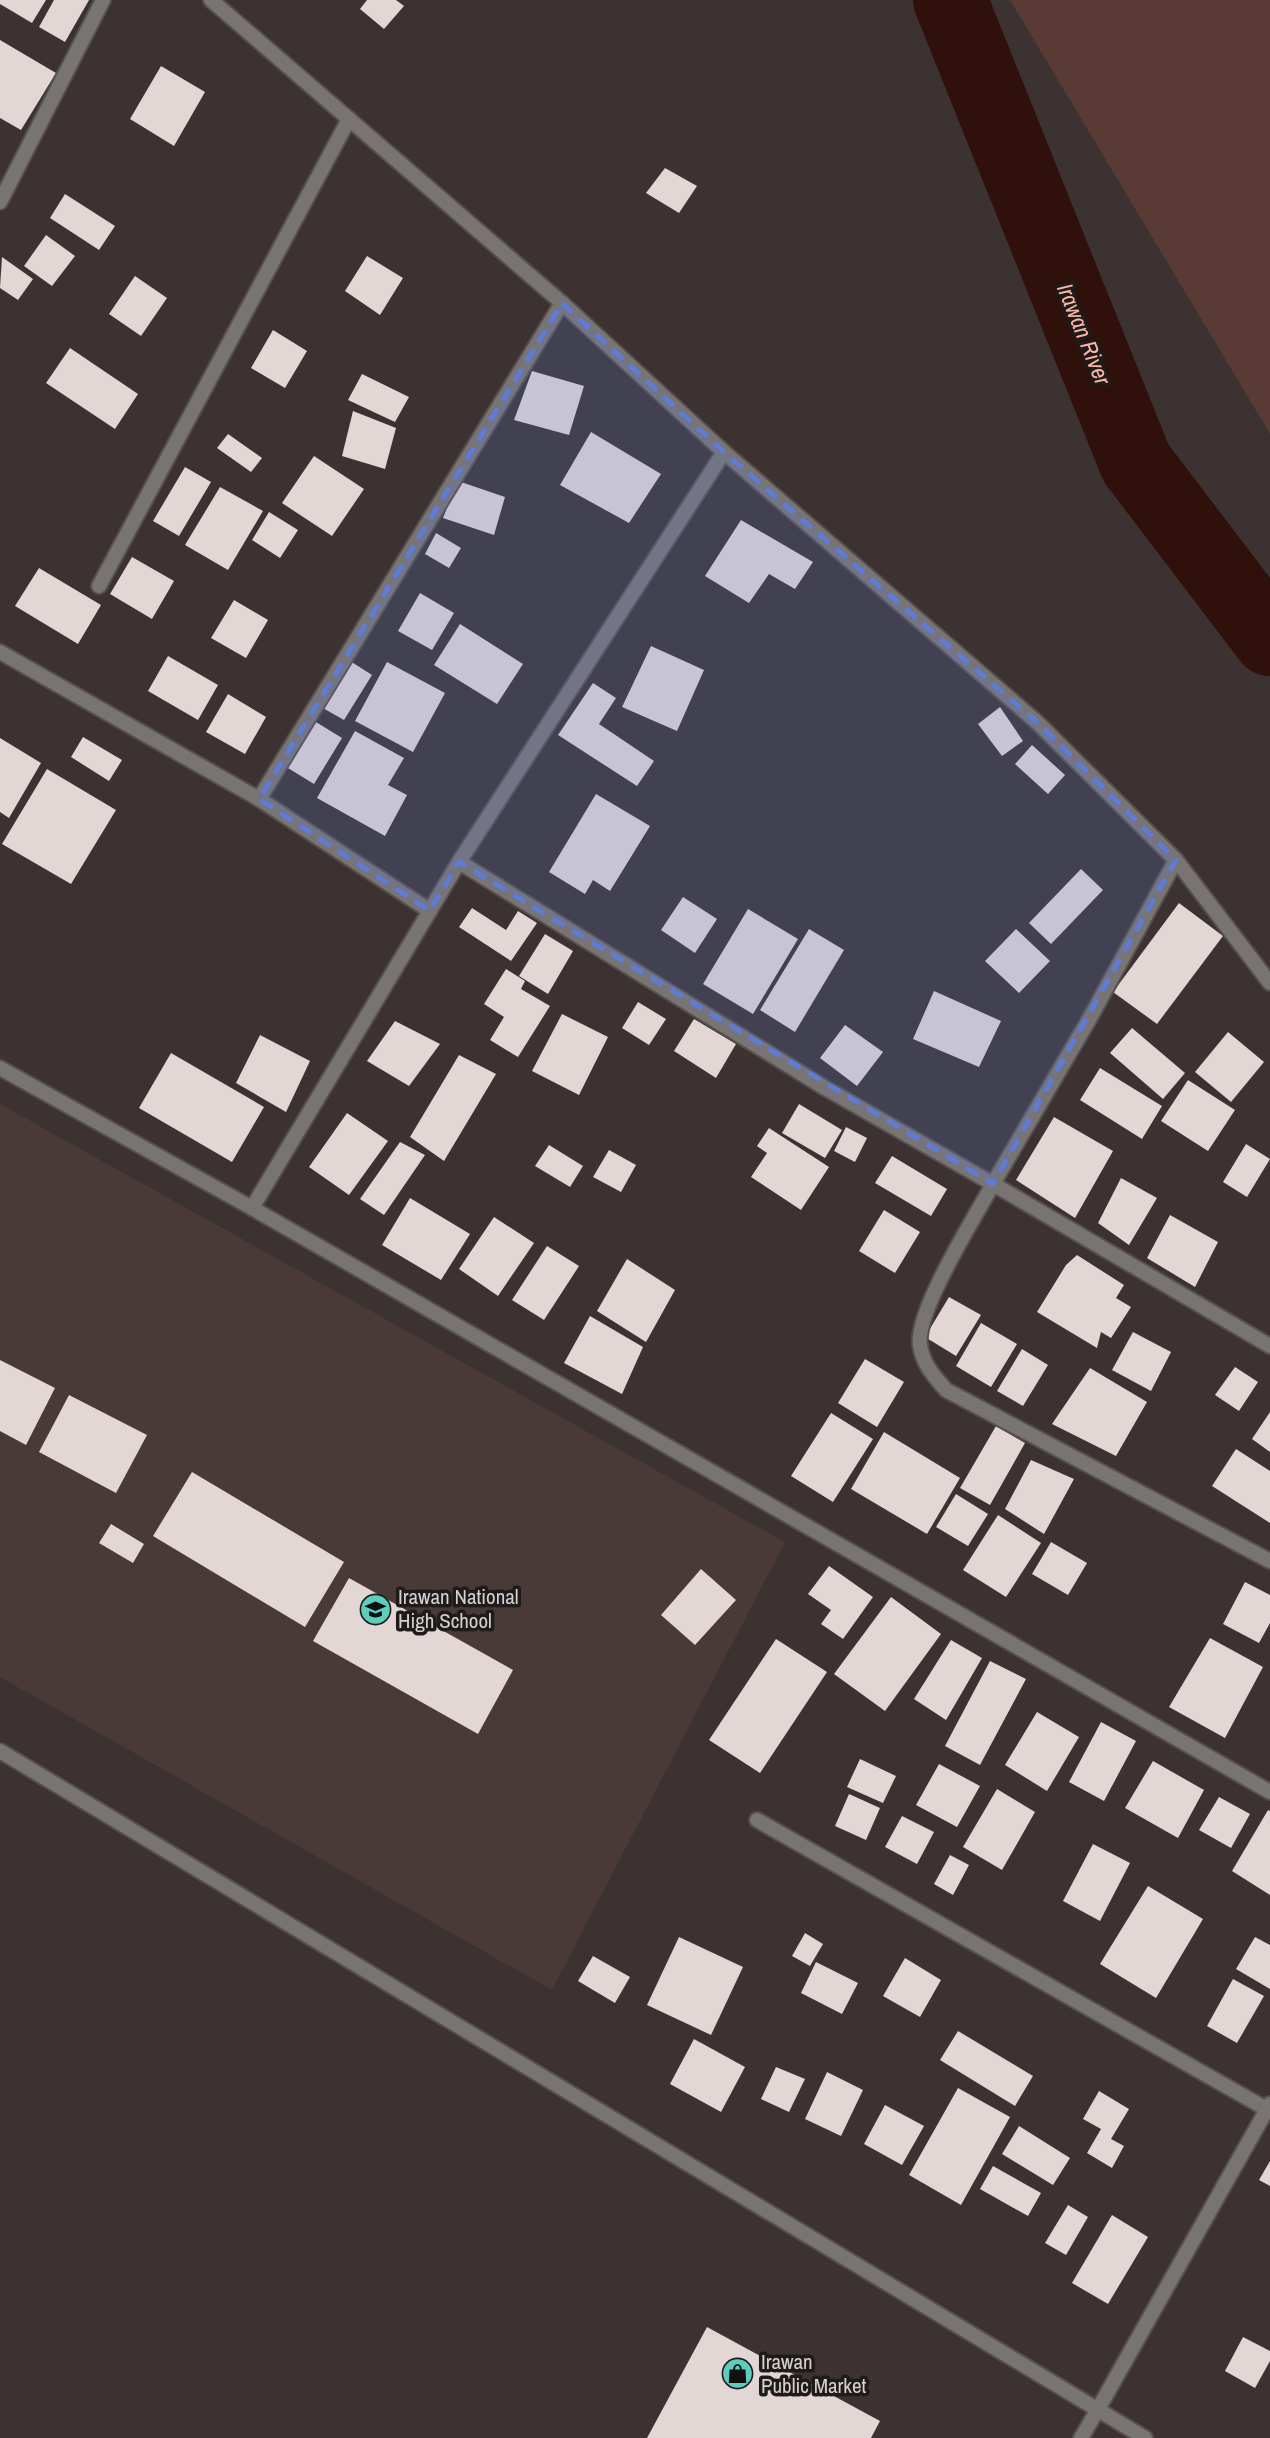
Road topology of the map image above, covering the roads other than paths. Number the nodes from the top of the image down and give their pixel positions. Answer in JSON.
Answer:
{"nodes":[{"id":1,"x":103,"y":0,"type":"edge"},
{"id":2,"x":211,"y":0,"type":"edge"},
{"id":3,"x":349,"y":119,"type":"junction"},
{"id":4,"x":0,"y":202,"type":"edge"},
{"id":5,"x":562,"y":303,"type":"junction"},
{"id":6,"x":724,"y":452,"type":"junction"},
{"id":7,"x":99,"y":586,"type":"dead end"},
{"id":8,"x":0,"y":652,"type":"edge"},
{"id":9,"x":259,"y":799,"type":"junction"},
{"id":10,"x":1176,"y":860,"type":"junction"},
{"id":11,"x":459,"y":862,"type":"junction"},
{"id":12,"x":430,"y":911,"type":"junction"},
{"id":13,"x":1270,"y":983,"type":"edge"},
{"id":14,"x":0,"y":1068,"type":"edge"},
{"id":15,"x":993,"y":1184,"type":"junction"},
{"id":16,"x":251,"y":1208,"type":"junction"},
{"id":17,"x":1270,"y":1346,"type":"edge"},
{"id":18,"x":1270,"y":1561,"type":"edge"},
{"id":19,"x":0,"y":1751,"type":"edge"},
{"id":20,"x":1270,"y":1792,"type":"edge"},
{"id":21,"x":757,"y":1820,"type":"dead end"},
{"id":22,"x":1269,"y":2108,"type":"edge"},
{"id":23,"x":1097,"y":2411,"type":"junction"},
{"id":24,"x":1082,"y":2438,"type":"edge"},
{"id":25,"x":1145,"y":2438,"type":"edge"}],
"edges":[{"from":1,"to":4,"type":"street"},
{"from":2,"to":3,"type":"street"},
{"from":3,"to":5,"type":"street"},
{"from":3,"to":7,"type":"street"},
{"from":5,"to":6,"type":"street"},
{"from":5,"to":9,"type":"street"},
{"from":6,"to":10,"type":"street"},
{"from":6,"to":11,"type":"street"},
{"from":8,"to":9,"type":"street"},
{"from":9,"to":12,"type":"street"},
{"from":10,"to":13,"type":"street"},
{"from":10,"to":15,"type":"street"},
{"from":11,"to":12,"type":"street"},
{"from":11,"to":15,"type":"street"},
{"from":12,"to":16,"type":"street"},
{"from":14,"to":16,"type":"street"},
{"from":15,"to":17,"type":"street"},
{"from":15,"to":18,"type":"street"},
{"from":16,"to":20,"type":"street"},
{"from":19,"to":23,"type":"street"},
{"from":21,"to":22,"type":"street"},
{"from":22,"to":23,"type":"street"},
{"from":23,"to":24,"type":"street"},
{"from":23,"to":25,"type":"street"}]}
